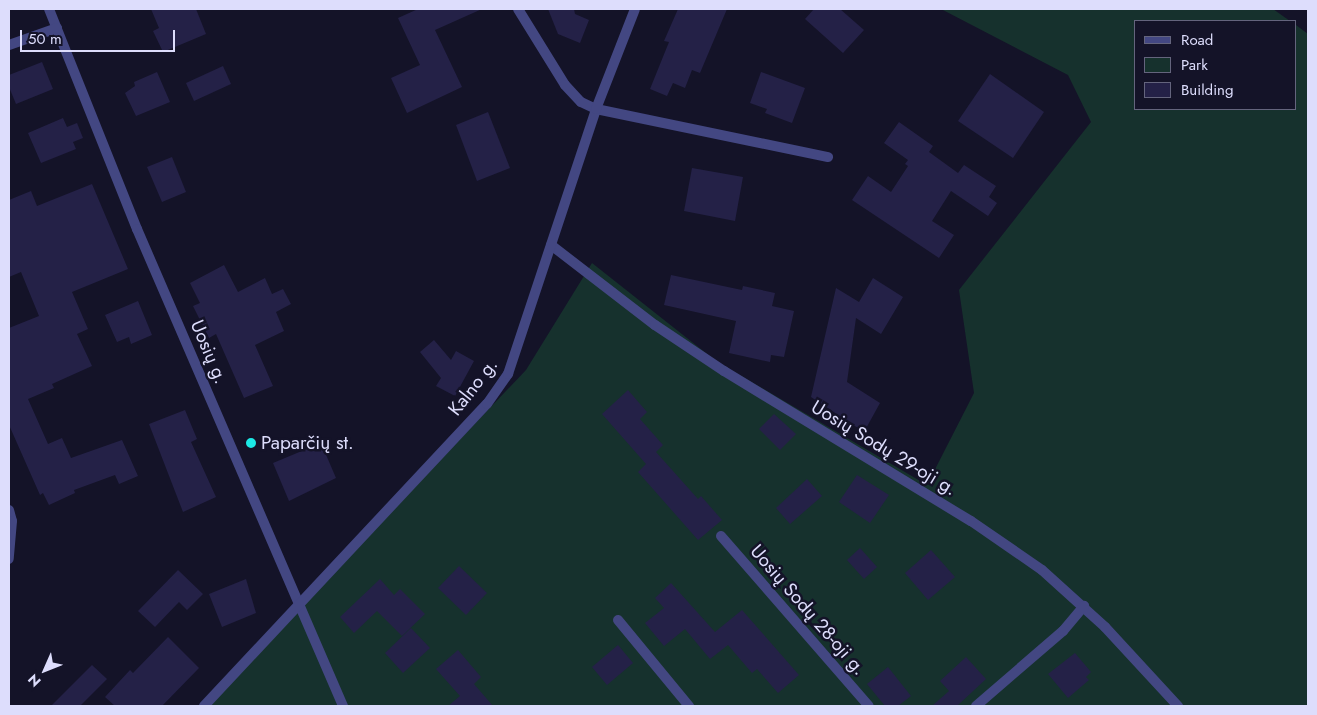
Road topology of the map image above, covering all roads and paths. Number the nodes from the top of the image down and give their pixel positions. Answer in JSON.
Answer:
{"nodes":[{"id":1,"x":49,"y":9,"type":"edge"},
{"id":2,"x":518,"y":9,"type":"edge"},
{"id":3,"x":635,"y":9,"type":"edge"},
{"id":4,"x":57,"y":28,"type":"junction"},
{"id":5,"x":9,"y":46,"type":"edge"},
{"id":6,"x":596,"y":109,"type":"junction"},
{"id":7,"x":828,"y":157,"type":"dead end"},
{"id":8,"x":552,"y":245,"type":"junction"},
{"id":9,"x":9,"y":510,"type":"edge"},
{"id":10,"x":721,"y":536,"type":"dead end"},
{"id":11,"x":9,"y":559,"type":"edge"},
{"id":12,"x":1084,"y":606,"type":"junction"},
{"id":13,"x":299,"y":608,"type":"junction"},
{"id":14,"x":618,"y":620,"type":"dead end"},
{"id":15,"x":204,"y":706,"type":"edge"},
{"id":16,"x":343,"y":706,"type":"edge"},
{"id":17,"x":689,"y":706,"type":"edge"},
{"id":18,"x":869,"y":706,"type":"edge"},
{"id":19,"x":976,"y":706,"type":"edge"},
{"id":20,"x":1178,"y":706,"type":"edge"}],
"edges":[{"from":1,"to":4,"type":"street","name":"Uosių g."},
{"from":2,"to":6,"type":"street"},
{"from":3,"to":6,"type":"street","name":"Kalno g."},
{"from":4,"to":5,"type":"street"},
{"from":4,"to":13,"type":"street","name":"Uosių g."},
{"from":6,"to":7,"type":"street"},
{"from":6,"to":8,"type":"street","name":"Kalno g."},
{"from":8,"to":12,"type":"street","name":"Uosių Sodų 29-oji g."},
{"from":8,"to":13,"type":"street","name":"Kalno g."},
{"from":9,"to":11,"type":"street"},
{"from":10,"to":18,"type":"street","name":"Uosių Sodų 28-oji g."},
{"from":12,"to":19,"type":"street"},
{"from":12,"to":20,"type":"street","name":"Uosių Sodų 29-oji g."},
{"from":13,"to":15,"type":"street","name":"Kalno g."},
{"from":13,"to":16,"type":"street","name":"Uosių g."},
{"from":14,"to":17,"type":"street"}]}
